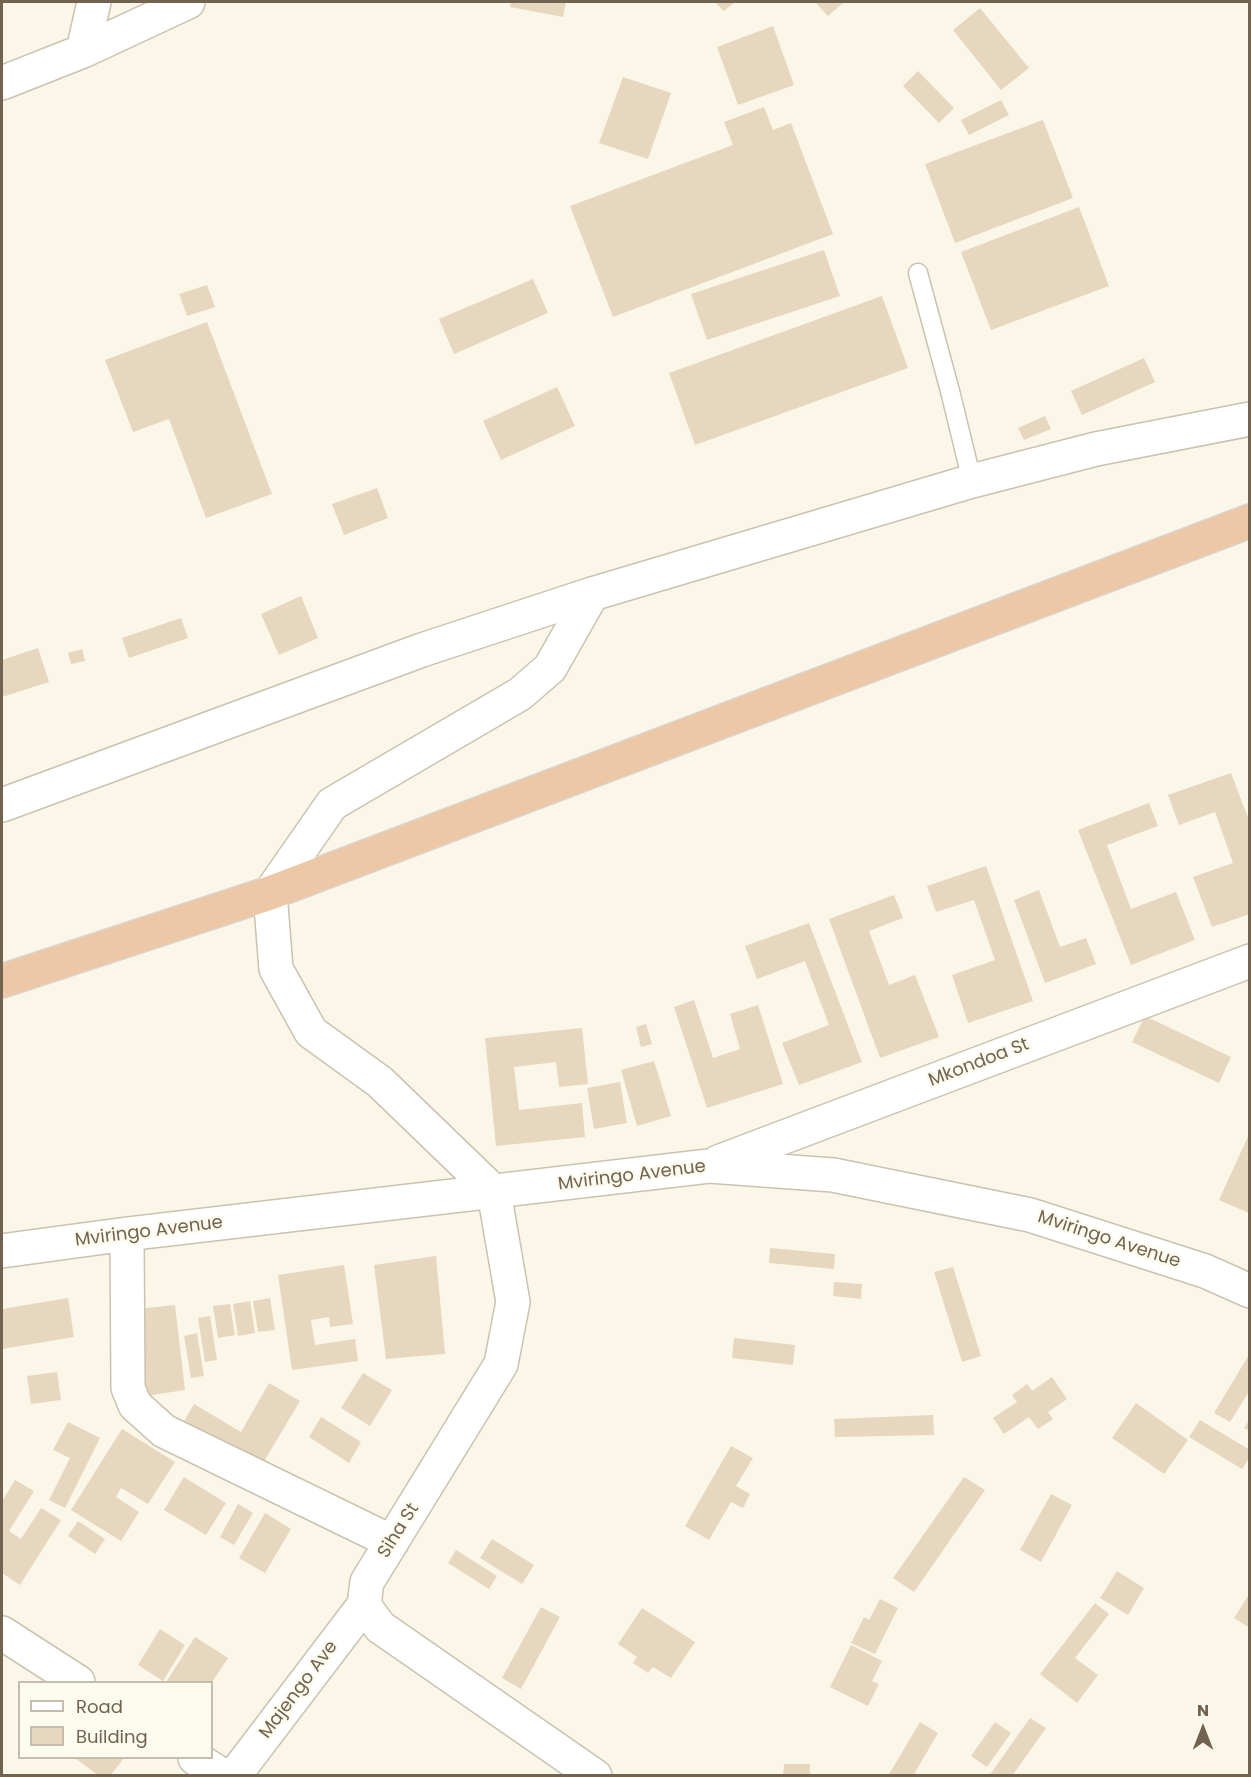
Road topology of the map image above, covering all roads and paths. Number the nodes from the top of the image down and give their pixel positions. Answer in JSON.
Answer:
{"nodes":[{"id":1,"x":94,"y":2,"type":"edge"},
{"id":2,"x":188,"y":2,"type":"edge"},
{"id":3,"x":83,"y":51,"type":"junction"},
{"id":4,"x":2,"y":83,"type":"edge"},
{"id":5,"x":918,"y":273,"type":"dead end"},
{"id":6,"x":1250,"y":419,"type":"edge"},
{"id":7,"x":972,"y":481,"type":"junction"},
{"id":8,"x":1250,"y":521,"type":"edge"},
{"id":9,"x":592,"y":594,"type":"junction"},
{"id":10,"x":2,"y":805,"type":"edge"},
{"id":11,"x":270,"y":893,"type":"junction"},
{"id":12,"x":1250,"y":961,"type":"edge"},
{"id":13,"x":2,"y":981,"type":"edge"},
{"id":14,"x":709,"y":1166,"type":"junction"},
{"id":15,"x":494,"y":1192,"type":"junction"},
{"id":16,"x":127,"y":1234,"type":"junction"},
{"id":17,"x":2,"y":1251,"type":"edge"},
{"id":18,"x":1250,"y":1291,"type":"edge"},
{"id":19,"x":392,"y":1542,"type":"junction"},
{"id":20,"x":364,"y":1605,"type":"junction"},
{"id":21,"x":2,"y":1633,"type":"edge"},
{"id":22,"x":75,"y":1681,"type":"edge"},
{"id":23,"x":197,"y":1759,"type":"edge"},
{"id":24,"x":223,"y":1776,"type":"edge"},
{"id":25,"x":234,"y":1776,"type":"edge"},
{"id":26,"x":595,"y":1776,"type":"edge"}],
"edges":[{"from":1,"to":3,"type":"street"},
{"from":2,"to":3,"type":"street"},
{"from":3,"to":4,"type":"street"},
{"from":5,"to":7,"type":"lane"},
{"from":6,"to":7,"type":"street"},
{"from":7,"to":9,"type":"street"},
{"from":8,"to":11,"type":"highway"},
{"from":9,"to":10,"type":"street"},
{"from":9,"to":11,"type":"street"},
{"from":11,"to":13,"type":"highway"},
{"from":11,"to":15,"type":"street"},
{"from":12,"to":14,"type":"street","name":"Mkondoa St"},
{"from":14,"to":15,"type":"street","name":"Mviringo Avenue"},
{"from":14,"to":18,"type":"street","name":"Mviringo Avenue"},
{"from":15,"to":16,"type":"street","name":"Mviringo Avenue"},
{"from":15,"to":19,"type":"street","name":"Siha St"},
{"from":16,"to":17,"type":"street","name":"Mviringo Avenue"},
{"from":16,"to":19,"type":"street"},
{"from":19,"to":20,"type":"street","name":"Siha St"},
{"from":20,"to":25,"type":"street","name":"Majengo Ave"},
{"from":20,"to":26,"type":"street"},
{"from":21,"to":22,"type":"street"},
{"from":23,"to":24,"type":"street"}]}
